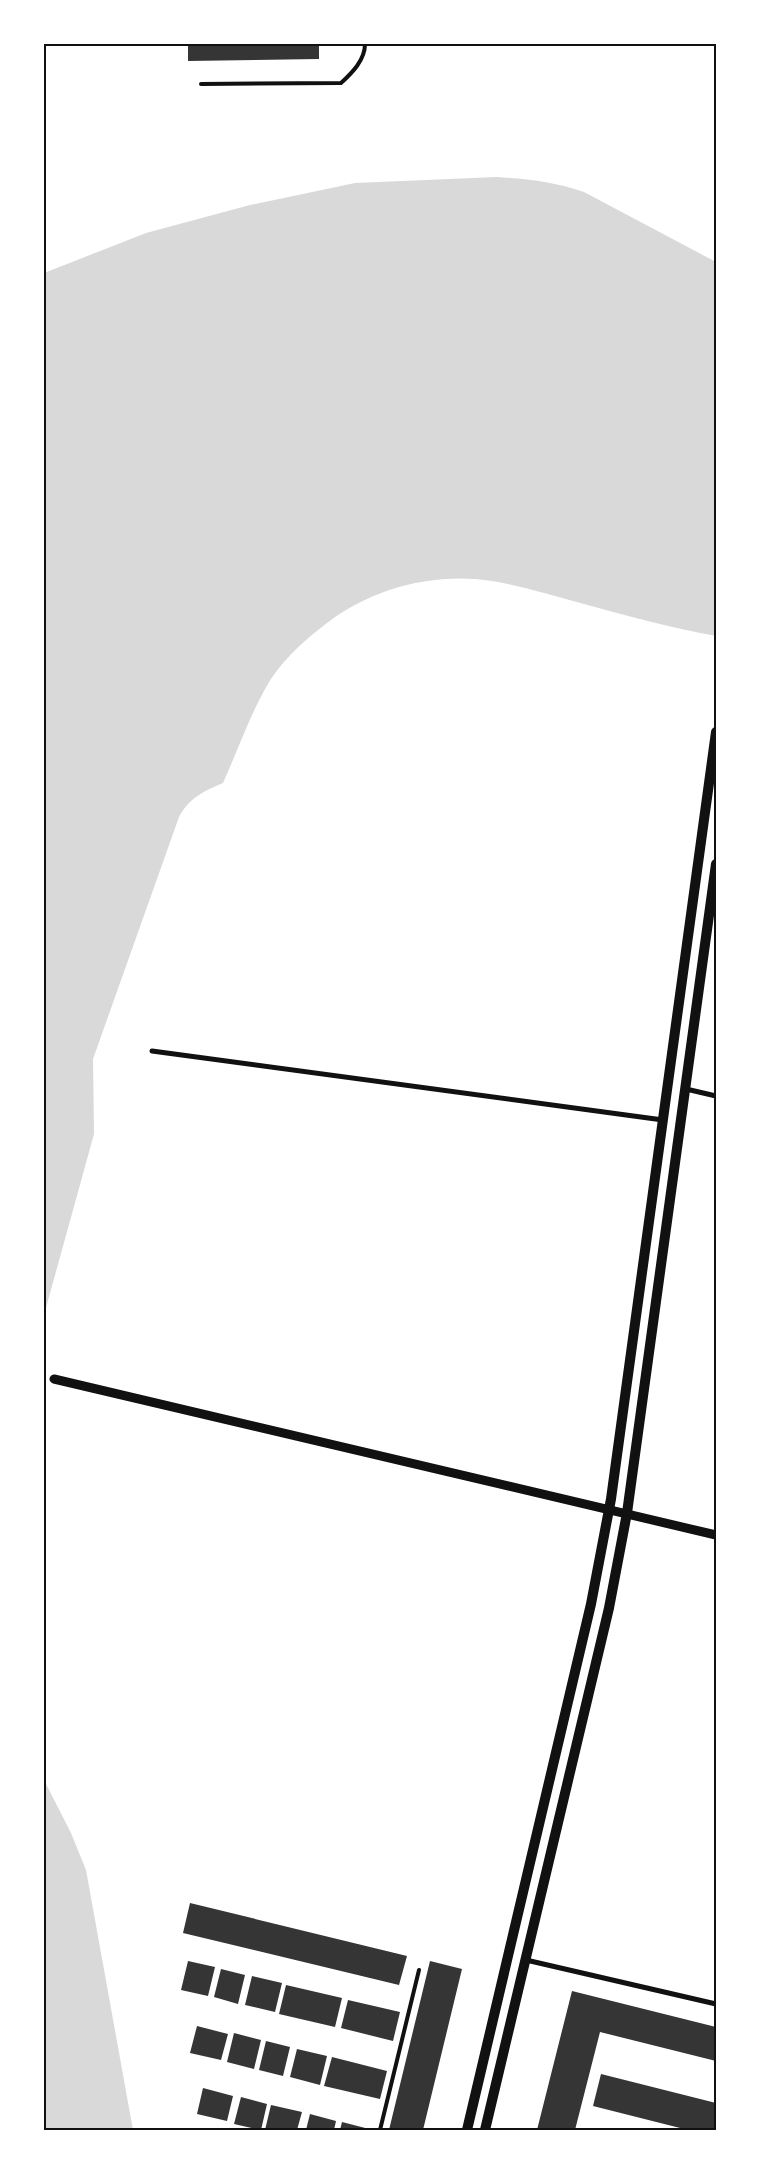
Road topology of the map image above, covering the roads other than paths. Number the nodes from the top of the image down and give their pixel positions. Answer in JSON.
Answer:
{"nodes":[{"id":1,"x":365,"y":44,"type":"edge"},
{"id":2,"x":201,"y":84,"type":"dead end"},
{"id":3,"x":716,"y":732,"type":"edge"},
{"id":4,"x":716,"y":864,"type":"edge"},
{"id":5,"x":152,"y":1051,"type":"dead end"},
{"id":6,"x":686,"y":1089,"type":"junction"},
{"id":7,"x":716,"y":1096,"type":"edge"},
{"id":8,"x":663,"y":1120,"type":"junction"},
{"id":9,"x":54,"y":1379,"type":"dead end"},
{"id":10,"x":609,"y":1510,"type":"junction"},
{"id":11,"x":627,"y":1513,"type":"junction"},
{"id":12,"x":716,"y":1535,"type":"edge"},
{"id":13,"x":525,"y":1960,"type":"junction"},
{"id":14,"x":419,"y":1970,"type":"dead end"},
{"id":15,"x":716,"y":2004,"type":"edge"},
{"id":16,"x":380,"y":2130,"type":"edge"},
{"id":17,"x":467,"y":2130,"type":"edge"},
{"id":18,"x":486,"y":2130,"type":"edge"}],
"edges":[{"from":1,"to":2,"type":"lane"},
{"from":3,"to":8,"type":"main road"},
{"from":4,"to":6,"type":"main road"},
{"from":5,"to":8,"type":"street"},
{"from":6,"to":7,"type":"street"},
{"from":6,"to":11,"type":"main road"},
{"from":8,"to":10,"type":"main road"},
{"from":9,"to":10,"type":"street"},
{"from":10,"to":11,"type":"street"},
{"from":10,"to":17,"type":"main road"},
{"from":11,"to":12,"type":"street"},
{"from":11,"to":13,"type":"main road"},
{"from":13,"to":15,"type":"street"},
{"from":13,"to":18,"type":"main road"},
{"from":14,"to":16,"type":"lane"}]}
